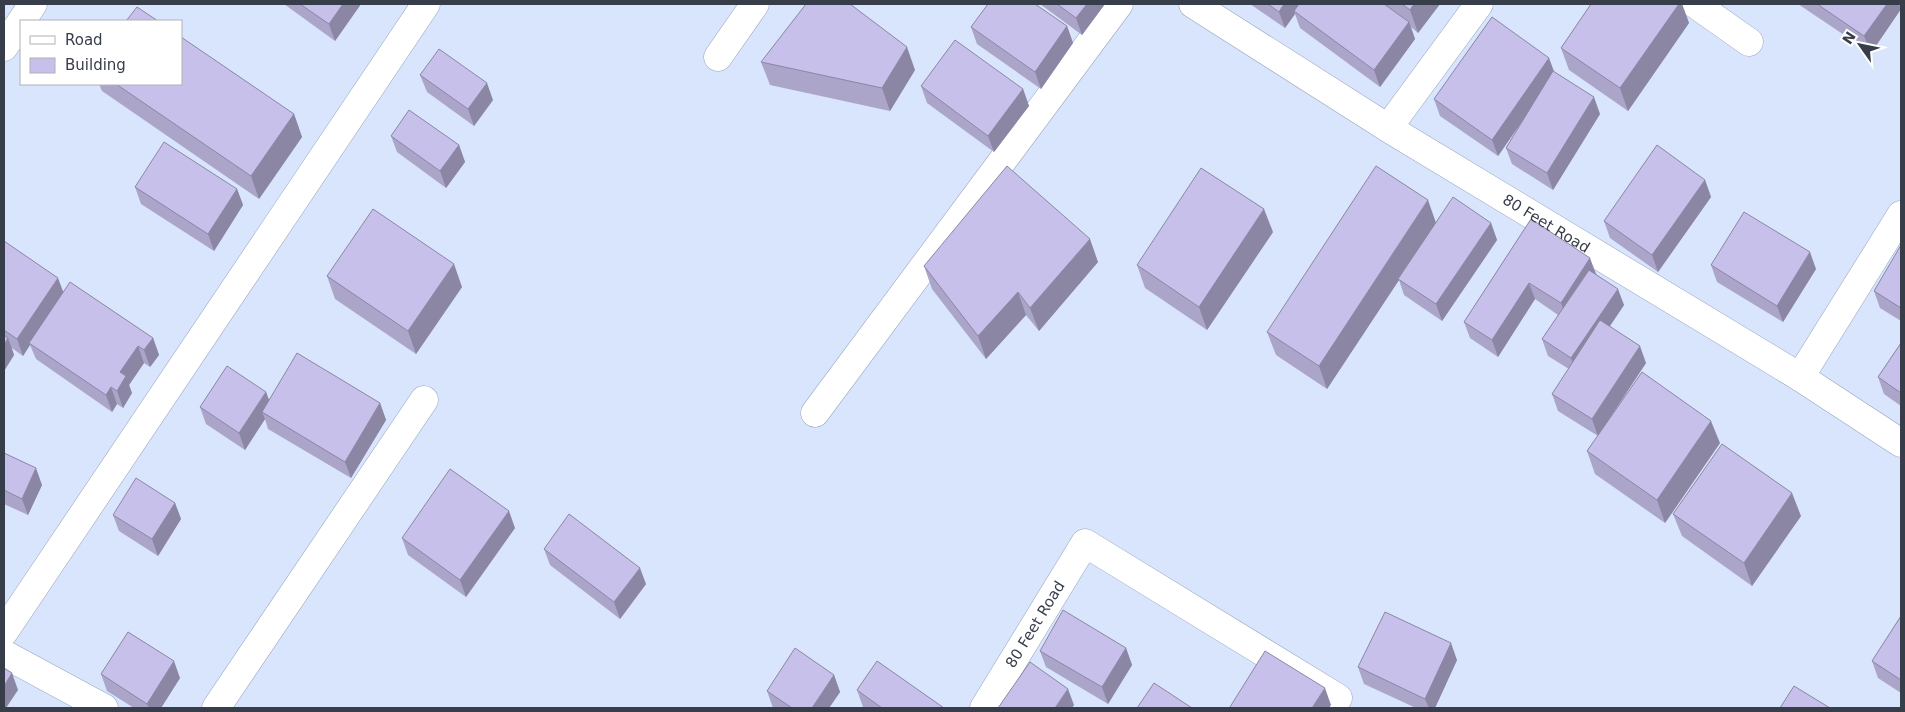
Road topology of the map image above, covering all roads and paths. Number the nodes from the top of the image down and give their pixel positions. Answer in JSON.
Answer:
{"nodes":[{"id":1,"x":32,"y":4,"type":"edge"},
{"id":2,"x":426,"y":4,"type":"edge"},
{"id":3,"x":755,"y":4,"type":"edge"},
{"id":4,"x":1119,"y":4,"type":"edge"},
{"id":5,"x":1193,"y":4,"type":"edge"},
{"id":6,"x":1479,"y":4,"type":"edge"},
{"id":7,"x":1695,"y":4,"type":"edge"},
{"id":8,"x":22,"y":20,"type":"edge"},
{"id":9,"x":20,"y":22,"type":"edge"},
{"id":10,"x":1749,"y":42,"type":"dead end"},
{"id":11,"x":4,"y":47,"type":"edge"},
{"id":12,"x":718,"y":58,"type":"dead end"},
{"id":13,"x":1388,"y":128,"type":"junction"},
{"id":14,"x":1901,"y":215,"type":"edge"},
{"id":15,"x":1800,"y":377,"type":"junction"},
{"id":16,"x":424,"y":400,"type":"dead end"},
{"id":17,"x":815,"y":413,"type":"dead end"},
{"id":18,"x":1901,"y":443,"type":"edge"},
{"id":19,"x":4,"y":632,"type":"edge"},
{"id":20,"x":4,"y":654,"type":"edge"},
{"id":21,"x":1338,"y":698,"type":"dead end"},
{"id":22,"x":104,"y":708,"type":"edge"},
{"id":23,"x":216,"y":708,"type":"edge"},
{"id":24,"x":984,"y":708,"type":"edge"}],
"edges":[{"from":1,"to":8,"type":"street"},
{"from":2,"to":19,"type":"street"},
{"from":3,"to":12,"type":"street"},
{"from":4,"to":17,"type":"street"},
{"from":5,"to":13,"type":"street","name":"80 Feet Road"},
{"from":6,"to":13,"type":"street"},
{"from":7,"to":10,"type":"street"},
{"from":9,"to":11,"type":"street"},
{"from":13,"to":15,"type":"street","name":"80 Feet Road"},
{"from":14,"to":15,"type":"street"},
{"from":15,"to":18,"type":"street","name":"80 Feet Road"},
{"from":16,"to":23,"type":"street"},
{"from":20,"to":22,"type":"street"},
{"from":21,"to":24,"type":"street","name":"80 Feet Road"}]}
